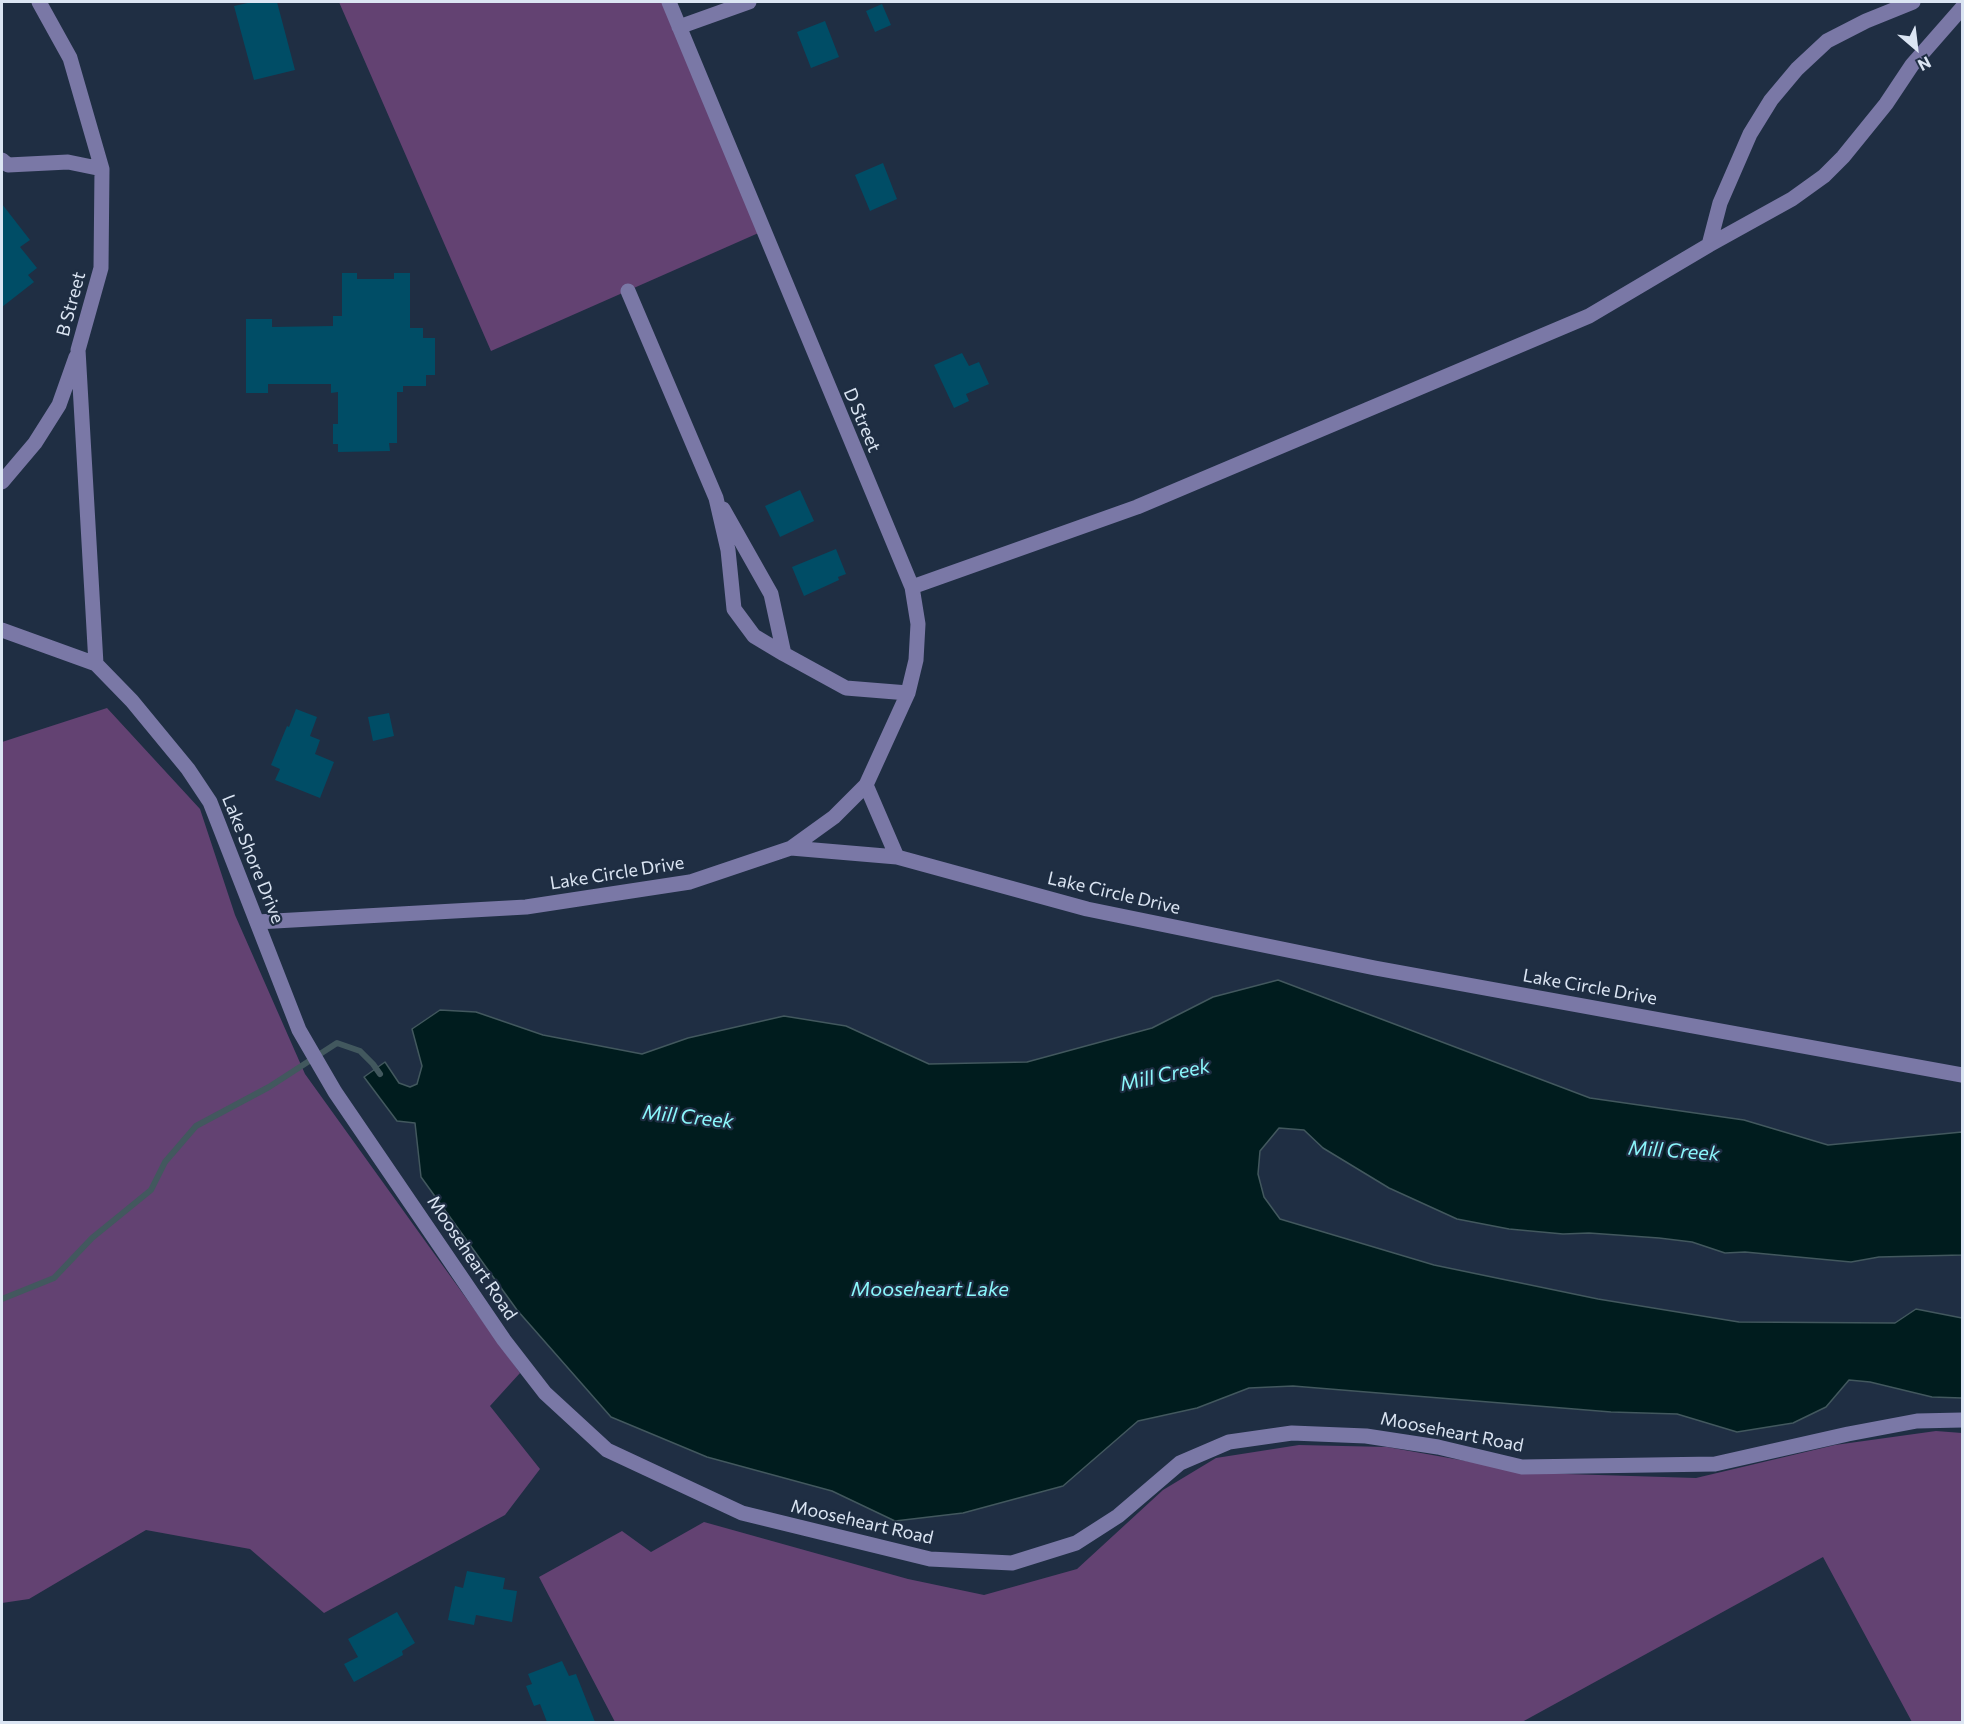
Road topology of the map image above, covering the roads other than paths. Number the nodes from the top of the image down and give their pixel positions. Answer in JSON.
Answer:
{"nodes":[{"id":1,"x":39,"y":2,"type":"edge"},
{"id":2,"x":669,"y":2,"type":"edge"},
{"id":3,"x":749,"y":2,"type":"edge"},
{"id":4,"x":1913,"y":2,"type":"edge"},
{"id":5,"x":1962,"y":8,"type":"edge"},
{"id":6,"x":679,"y":27,"type":"junction"},
{"id":7,"x":2,"y":160,"type":"edge"},
{"id":8,"x":102,"y":169,"type":"junction"},
{"id":9,"x":1709,"y":245,"type":"junction"},
{"id":10,"x":628,"y":291,"type":"dead end"},
{"id":11,"x":78,"y":350,"type":"junction"},
{"id":12,"x":2,"y":482,"type":"edge"},
{"id":13,"x":716,"y":498,"type":"junction"},
{"id":14,"x":912,"y":586,"type":"junction"},
{"id":15,"x":2,"y":630,"type":"edge"},
{"id":16,"x":784,"y":654,"type":"junction"},
{"id":17,"x":96,"y":664,"type":"junction"},
{"id":18,"x":908,"y":693,"type":"junction"},
{"id":19,"x":866,"y":785,"type":"junction"},
{"id":20,"x":791,"y":848,"type":"junction"},
{"id":21,"x":897,"y":857,"type":"junction"},
{"id":22,"x":257,"y":922,"type":"junction"},
{"id":23,"x":299,"y":1030,"type":"joint"},
{"id":24,"x":1962,"y":1075,"type":"edge"},
{"id":25,"x":1962,"y":1420,"type":"edge"}],
"edges":[{"from":1,"to":8,"type":"street","name":"B Street"},
{"from":2,"to":6,"type":"street","name":"D Street"},
{"from":3,"to":6,"type":"street"},
{"from":4,"to":9,"type":"street"},
{"from":5,"to":9,"type":"street"},
{"from":6,"to":14,"type":"street","name":"D Street"},
{"from":7,"to":8,"type":"street"},
{"from":8,"to":11,"type":"street","name":"B Street"},
{"from":9,"to":14,"type":"street"},
{"from":10,"to":13,"type":"street"},
{"from":11,"to":12,"type":"street"},
{"from":11,"to":17,"type":"street","name":"B Street"},
{"from":13,"to":16,"type":"street"},
{"from":13,"to":16,"type":"street"},
{"from":14,"to":18,"type":"street","name":"D Street"},
{"from":15,"to":17,"type":"street"},
{"from":16,"to":18,"type":"street"},
{"from":17,"to":22,"type":"street","name":"Lake Shore Drive"},
{"from":18,"to":19,"type":"street","name":"D Street"},
{"from":19,"to":20,"type":"street"},
{"from":19,"to":21,"type":"street"},
{"from":20,"to":21,"type":"street","name":"Lake Circle Drive"},
{"from":20,"to":22,"type":"street","name":"Lake Circle Drive"},
{"from":21,"to":24,"type":"street","name":"Lake Circle Drive"},
{"from":22,"to":23,"type":"street","name":"Lake Shore Drive"},
{"from":23,"to":25,"type":"street","name":"Mooseheart Road"}]}
